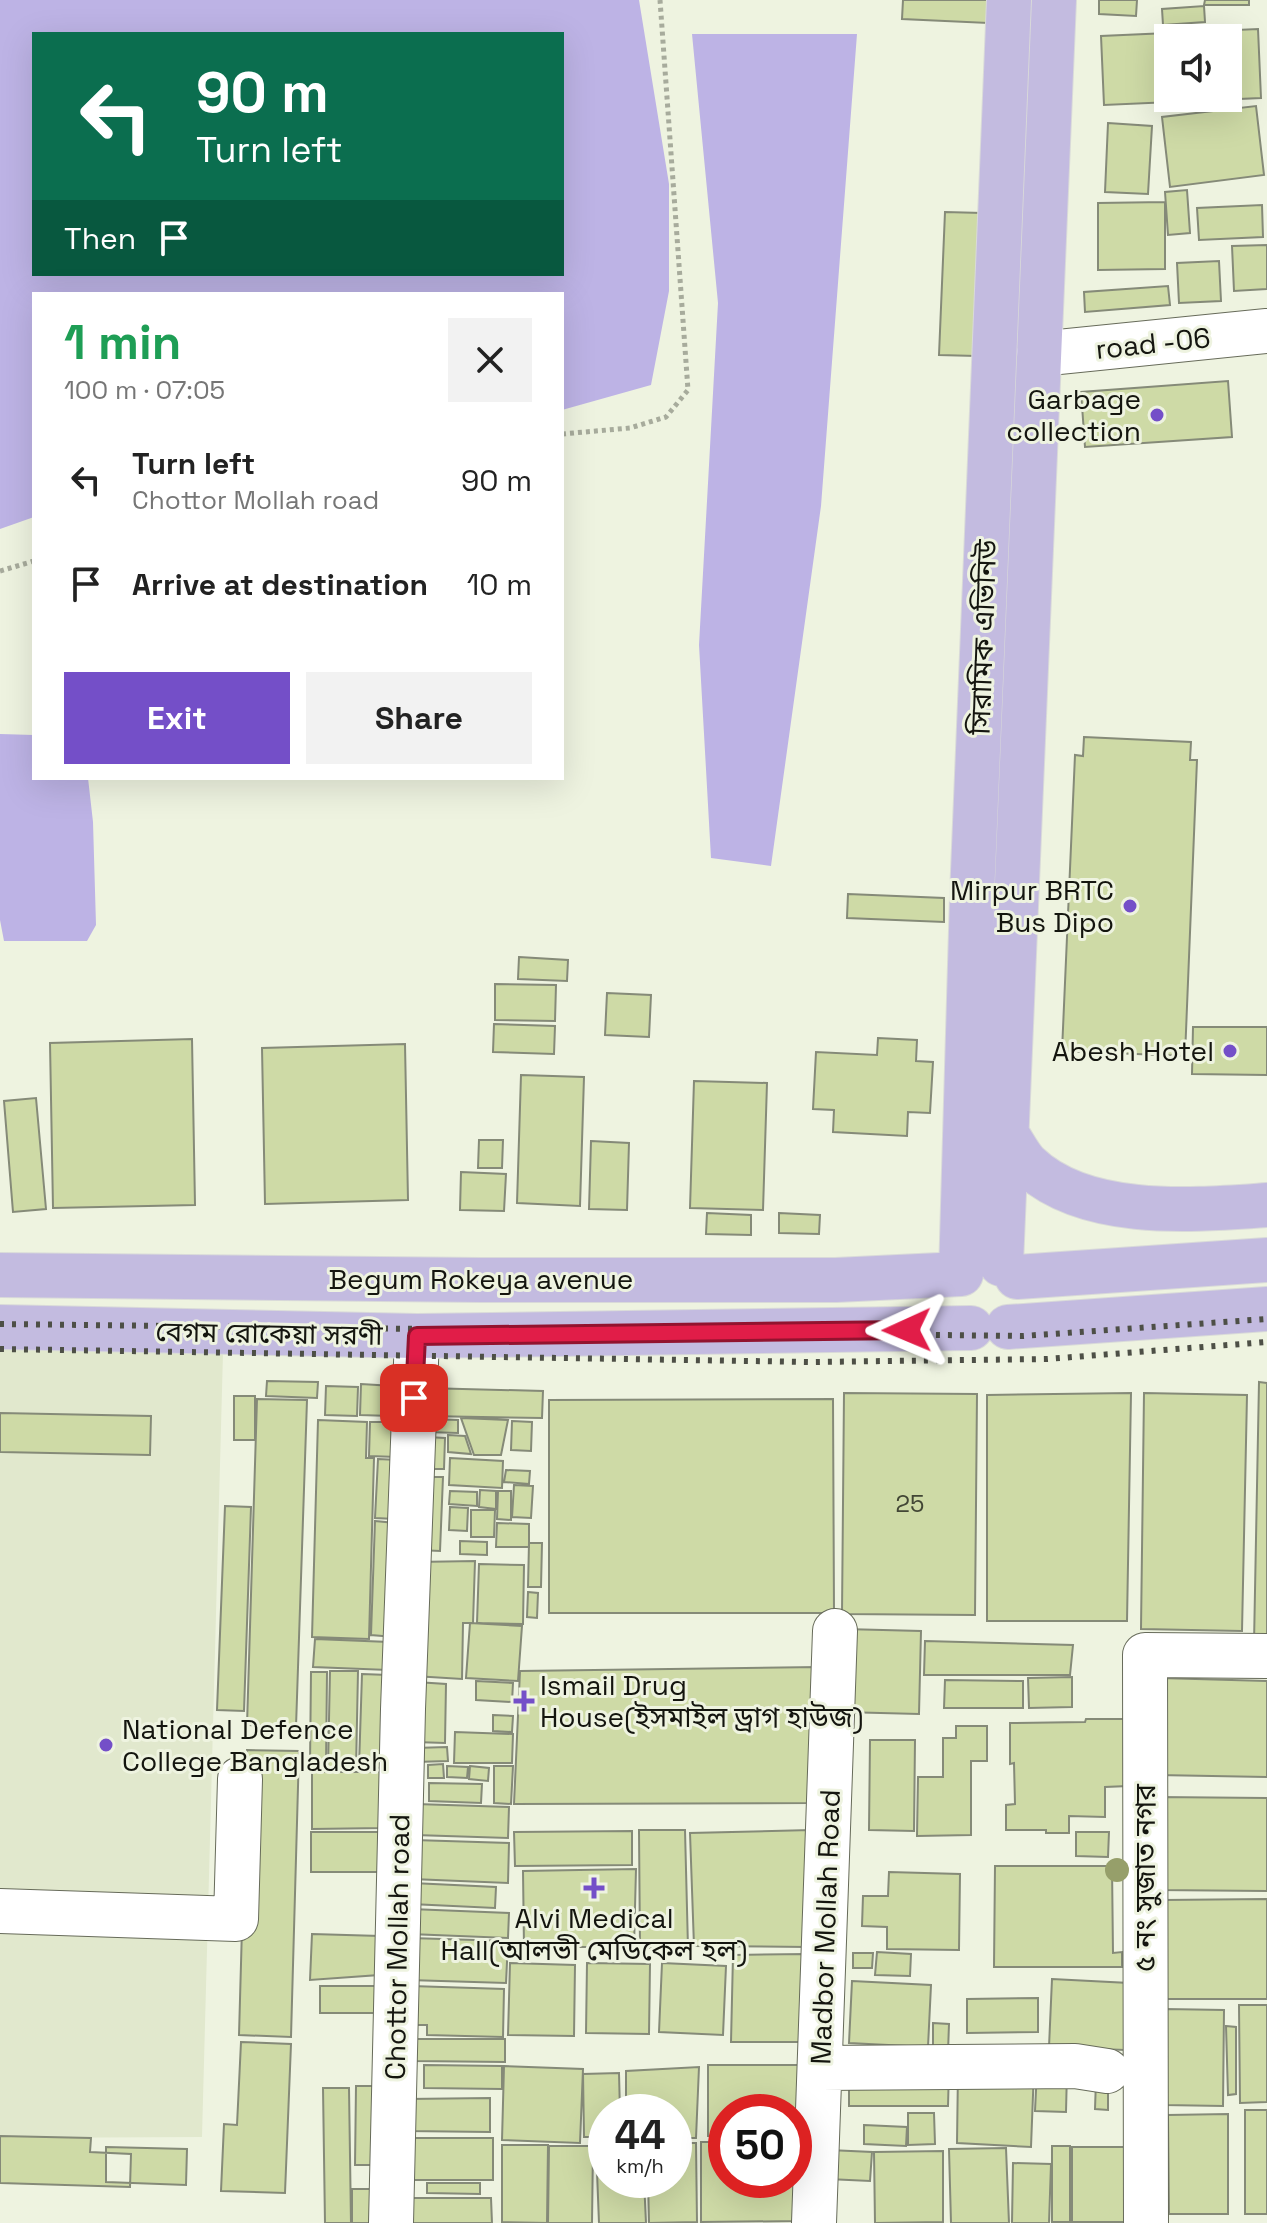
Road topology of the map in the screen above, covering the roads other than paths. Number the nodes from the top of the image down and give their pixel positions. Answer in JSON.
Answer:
{"nodes":[{"id":1,"x":1009,"y":0,"type":"edge"},
{"id":2,"x":1054,"y":0,"type":"edge"},
{"id":3,"x":1267,"y":331,"type":"edge"},
{"id":4,"x":1039,"y":354,"type":"junction"},
{"id":5,"x":971,"y":957,"type":"junction"},
{"id":6,"x":1014,"y":958,"type":"junction"},
{"id":7,"x":1006,"y":1133,"type":"junction"},
{"id":8,"x":1267,"y":1205,"type":"edge"},
{"id":9,"x":1267,"y":1260,"type":"edge"},
{"id":10,"x":993,"y":1272,"type":"junction"},
{"id":11,"x":0,"y":1275,"type":"edge"},
{"id":12,"x":1267,"y":1309,"type":"edge"},
{"id":13,"x":0,"y":1327,"type":"edge"},
{"id":14,"x":989,"y":1328,"type":"junction"},
{"id":15,"x":417,"y":1336,"type":"junction"},
{"id":16,"x":835,"y":1631,"type":"dead end"},
{"id":17,"x":1267,"y":1656,"type":"edge"},
{"id":18,"x":240,"y":1779,"type":"dead end"},
{"id":19,"x":0,"y":1911,"type":"edge"},
{"id":20,"x":821,"y":2068,"type":"junction"},
{"id":21,"x":1107,"y":2071,"type":"dead end"},
{"id":22,"x":391,"y":2223,"type":"edge"},
{"id":23,"x":814,"y":2223,"type":"edge"},
{"id":24,"x":1146,"y":2223,"type":"edge"}],
"edges":[{"from":1,"to":5,"type":"main road","name":"সিরামিক এভিনিউ"},
{"from":2,"to":4,"type":"main road","name":"সিরামিক এভিনিউ"},
{"from":3,"to":4,"type":"street","name":"road -06"},
{"from":4,"to":6,"type":"main road","name":"সিরামিক এভিনিউ"},
{"from":5,"to":6,"type":"main road"},
{"from":5,"to":10,"type":"main road","name":"সিরামিক এভিনিউ"},
{"from":6,"to":7,"type":"main road","name":"সিরামিক এভিনিউ"},
{"from":7,"to":8,"type":"main road"},
{"from":7,"to":10,"type":"main road","name":"সিরামিক এভিনিউ"},
{"from":9,"to":10,"type":"main road"},
{"from":10,"to":11,"type":"main road","name":"Begum Rokeya avenue"},
{"from":10,"to":14,"type":"main road"},
{"from":10,"to":14,"type":"main road"},
{"from":12,"to":14,"type":"main road","name":"বেগম রোকেয়া সরণী"},
{"from":13,"to":15,"type":"main road","name":"বেগম রোকেয়া সরণী"},
{"from":14,"to":15,"type":"main road","name":"বেগম রোকেয়া সরণী"},
{"from":15,"to":22,"type":"street","name":"Chottor Mollah road"},
{"from":16,"to":20,"type":"street","name":"Madbor Mollah Road"},
{"from":17,"to":24,"type":"street","name":"৫ নং সুজাত নগর"},
{"from":18,"to":19,"type":"street"},
{"from":20,"to":21,"type":"street"},
{"from":20,"to":23,"type":"street","name":"Madbor Mollah Road"}]}
